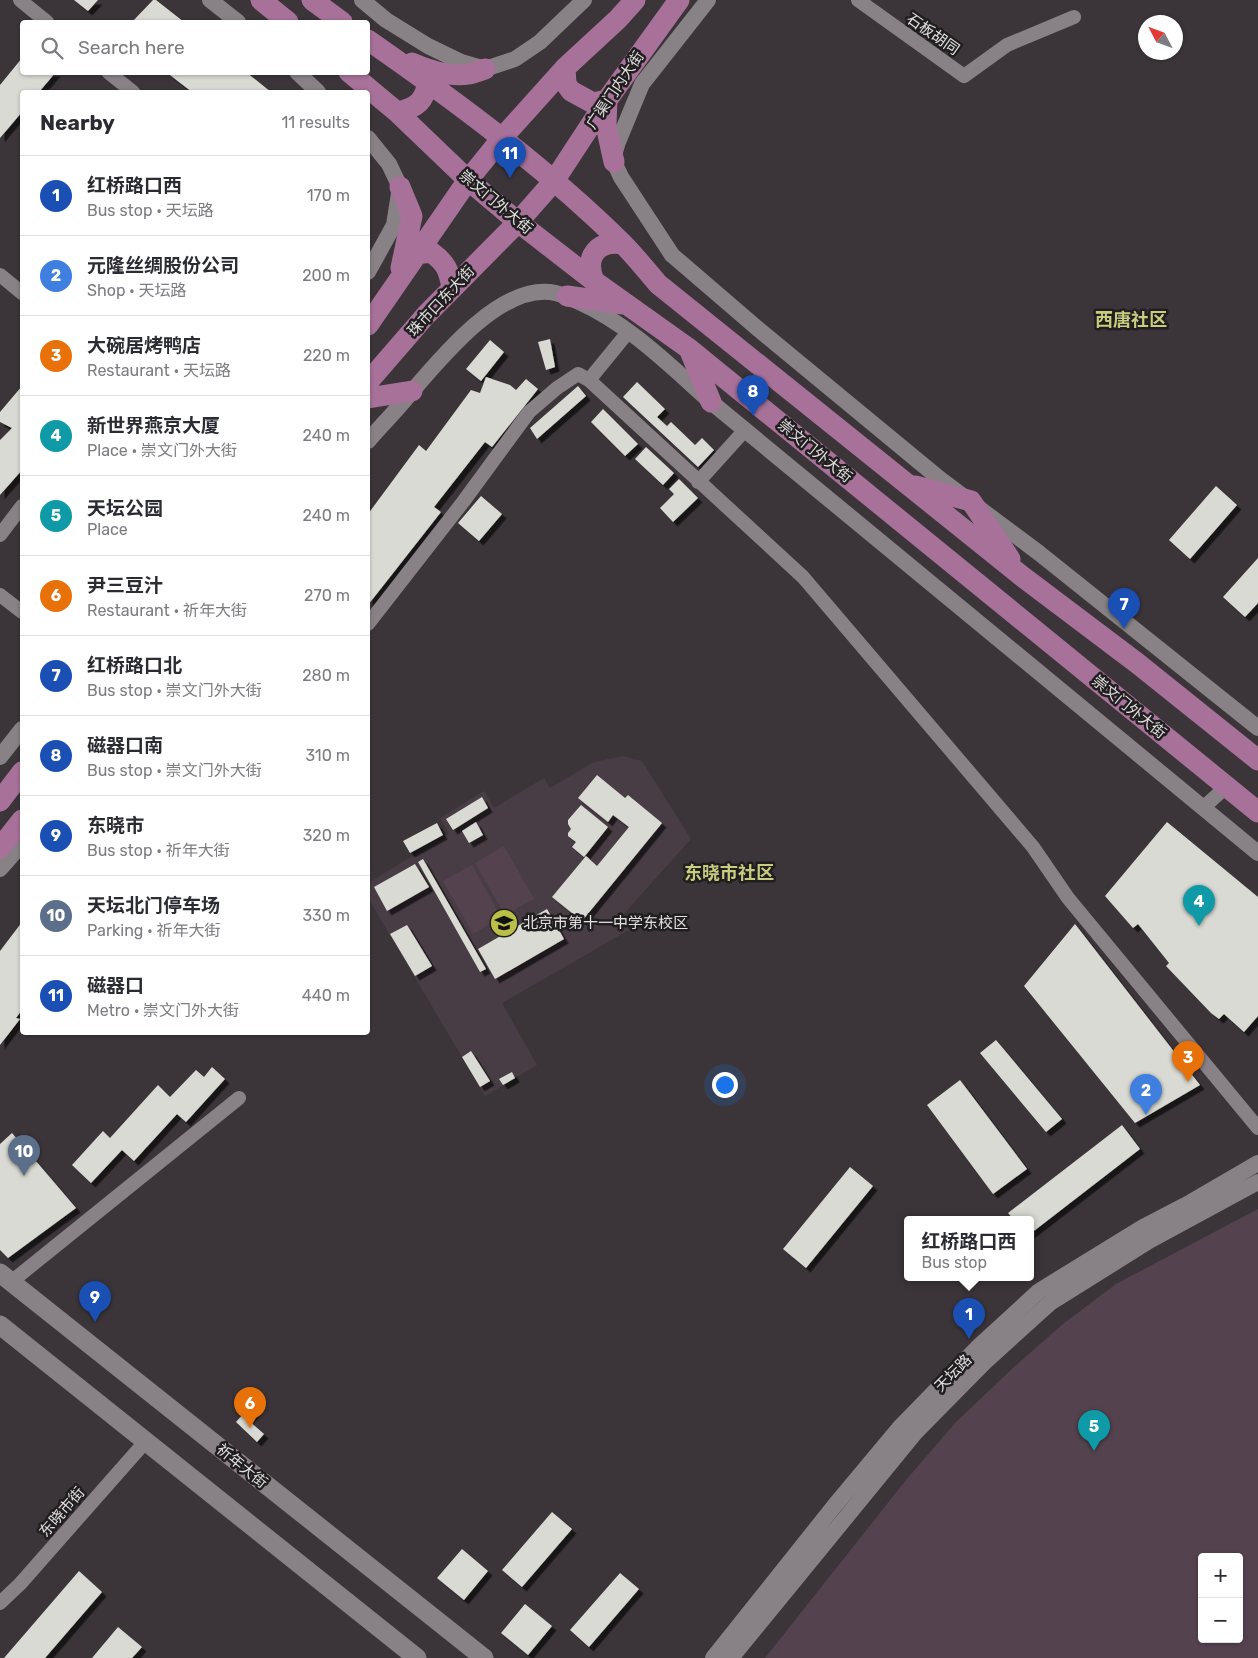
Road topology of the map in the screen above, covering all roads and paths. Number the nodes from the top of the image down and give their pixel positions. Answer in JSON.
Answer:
{"nodes":[{"id":1,"x":20,"y":0,"type":"edge"},
{"id":2,"x":210,"y":0,"type":"edge"},
{"id":3,"x":261,"y":0,"type":"edge"},
{"id":4,"x":312,"y":0,"type":"edge"},
{"id":5,"x":362,"y":0,"type":"edge"},
{"id":6,"x":584,"y":0,"type":"edge"},
{"id":7,"x":635,"y":0,"type":"edge"},
{"id":8,"x":708,"y":0,"type":"edge"},
{"id":9,"x":858,"y":0,"type":"edge"},
{"id":10,"x":678,"y":1,"type":"edge"},
{"id":11,"x":1074,"y":17,"type":"dead end"},
{"id":12,"x":45,"y":20,"type":"edge"},
{"id":13,"x":235,"y":20,"type":"edge"},
{"id":14,"x":286,"y":20,"type":"edge"},
{"id":15,"x":339,"y":20,"type":"edge"},
{"id":16,"x":376,"y":46,"type":"edge"},
{"id":17,"x":565,"y":68,"type":"junction"},
{"id":18,"x":484,"y":69,"type":"junction"},
{"id":19,"x":112,"y":75,"type":"edge"},
{"id":20,"x":299,"y":75,"type":"edge"},
{"id":21,"x":353,"y":75,"type":"edge"},
{"id":22,"x":428,"y":81,"type":"junction"},
{"id":23,"x":130,"y":90,"type":"edge"},
{"id":24,"x":316,"y":90,"type":"edge"},
{"id":25,"x":607,"y":100,"type":"junction"},
{"id":26,"x":397,"y":112,"type":"junction"},
{"id":27,"x":502,"y":138,"type":"junction"},
{"id":28,"x":370,"y":140,"type":"edge"},
{"id":29,"x":614,"y":162,"type":"junction"},
{"id":30,"x":468,"y":180,"type":"junction"},
{"id":31,"x":554,"y":182,"type":"junction"},
{"id":32,"x":400,"y":187,"type":"junction"},
{"id":33,"x":518,"y":222,"type":"junction"},
{"id":34,"x":623,"y":244,"type":"junction"},
{"id":35,"x":416,"y":254,"type":"junction"},
{"id":36,"x":370,"y":268,"type":"edge"},
{"id":37,"x":0,"y":274,"type":"edge"},
{"id":38,"x":398,"y":281,"type":"junction"},
{"id":39,"x":594,"y":281,"type":"junction"},
{"id":40,"x":452,"y":288,"type":"junction"},
{"id":41,"x":20,"y":291,"type":"edge"},
{"id":42,"x":567,"y":296,"type":"junction"},
{"id":43,"x":629,"y":305,"type":"junction"},
{"id":44,"x":370,"y":322,"type":"edge"},
{"id":45,"x":630,"y":331,"type":"junction"},
{"id":46,"x":688,"y":348,"type":"junction"},
{"id":47,"x":370,"y":380,"type":"edge"},
{"id":48,"x":590,"y":380,"type":"junction"},
{"id":49,"x":412,"y":391,"type":"junction"},
{"id":50,"x":370,"y":398,"type":"edge"},
{"id":51,"x":711,"y":402,"type":"junction"},
{"id":52,"x":745,"y":430,"type":"junction"},
{"id":53,"x":370,"y":439,"type":"edge"},
{"id":54,"x":698,"y":482,"type":"junction"},
{"id":55,"x":908,"y":484,"type":"junction"},
{"id":56,"x":971,"y":501,"type":"junction"},
{"id":57,"x":20,"y":509,"type":"edge"},
{"id":58,"x":0,"y":535,"type":"edge"},
{"id":59,"x":1023,"y":577,"type":"junction"},
{"id":60,"x":0,"y":595,"type":"edge"},
{"id":61,"x":20,"y":610,"type":"edge"},
{"id":62,"x":370,"y":621,"type":"edge"},
{"id":63,"x":1258,"y":728,"type":"edge"},
{"id":64,"x":20,"y":732,"type":"edge"},
{"id":65,"x":0,"y":757,"type":"edge"},
{"id":66,"x":1258,"y":760,"type":"edge"},
{"id":67,"x":20,"y":775,"type":"edge"},
{"id":68,"x":1227,"y":786,"type":"junction"},
{"id":69,"x":0,"y":801,"type":"edge"},
{"id":70,"x":1204,"y":807,"type":"junction"},
{"id":71,"x":1258,"y":812,"type":"edge"},
{"id":72,"x":20,"y":823,"type":"edge"},
{"id":73,"x":20,"y":846,"type":"edge"},
{"id":74,"x":0,"y":848,"type":"edge"},
{"id":75,"x":1258,"y":853,"type":"edge"},
{"id":76,"x":0,"y":869,"type":"edge"},
{"id":77,"x":239,"y":1098,"type":"dead end"},
{"id":78,"x":1258,"y":1128,"type":"edge"},
{"id":79,"x":1258,"y":1163,"type":"edge"},
{"id":80,"x":1258,"y":1182,"type":"edge"},
{"id":81,"x":5,"y":1278,"type":"edge"},
{"id":82,"x":0,"y":1325,"type":"edge"},
{"id":83,"x":146,"y":1441,"type":"junction"},
{"id":84,"x":0,"y":1603,"type":"edge"},
{"id":85,"x":417,"y":1658,"type":"edge"},
{"id":86,"x":484,"y":1658,"type":"edge"},
{"id":87,"x":713,"y":1658,"type":"edge"},
{"id":88,"x":731,"y":1658,"type":"edge"}],
"edges":[{"from":1,"to":12,"type":"street"},
{"from":2,"to":13,"type":"street"},
{"from":3,"to":14,"type":"main road"},
{"from":4,"to":15,"type":"main road"},
{"from":5,"to":18,"type":"street"},
{"from":6,"to":18,"type":"street"},
{"from":7,"to":17,"type":"main road"},
{"from":8,"to":29,"type":"street"},
{"from":9,"to":11,"type":"street","name":"石板胡同"},
{"from":10,"to":25,"type":"main road","name":"广渠门内大街"},
{"from":16,"to":18,"type":"main road"},
{"from":16,"to":22,"type":"main road"},
{"from":17,"to":25,"type":"main road"},
{"from":17,"to":27,"type":"main road"},
{"from":19,"to":23,"type":"street"},
{"from":20,"to":24,"type":"street"},
{"from":21,"to":26,"type":"main road","name":"崇文门外大街"},
{"from":22,"to":26,"type":"main road"},
{"from":22,"to":27,"type":"main road"},
{"from":25,"to":29,"type":"main road"},
{"from":25,"to":31,"type":"main road","name":"广渠门内大街"},
{"from":26,"to":30,"type":"main road","name":"崇文门外大街"},
{"from":27,"to":30,"type":"main road"},
{"from":27,"to":31,"type":"main road"},
{"from":28,"to":32,"type":"street"},
{"from":29,"to":56,"type":"street"},
{"from":30,"to":33,"type":"main road","name":"崇文门外大街"},
{"from":30,"to":35,"type":"main road"},
{"from":31,"to":33,"type":"main road","name":"广渠门内大街"},
{"from":31,"to":34,"type":"main road"},
{"from":32,"to":36,"type":"street"},
{"from":32,"to":38,"type":"main road"},
{"from":33,"to":39,"type":"main road","name":"崇文门外大街"},
{"from":33,"to":40,"type":"main road","name":"珠市口东大街"},
{"from":34,"to":39,"type":"main road"},
{"from":34,"to":55,"type":"main road"},
{"from":35,"to":38,"type":"main road"},
{"from":35,"to":40,"type":"main road"},
{"from":37,"to":41,"type":"street"},
{"from":38,"to":44,"type":"main road"},
{"from":39,"to":43,"type":"main road","name":"崇文门外大街"},
{"from":40,"to":47,"type":"main road","name":"珠市口东大街"},
{"from":42,"to":43,"type":"main road"},
{"from":42,"to":45,"type":"street","name":"崇文门外大街"},
{"from":42,"to":49,"type":"street","name":"崇文门外大街"},
{"from":43,"to":46,"type":"main road","name":"崇文门外大街"},
{"from":45,"to":48,"type":"street"},
{"from":45,"to":51,"type":"street","name":"崇文门外大街"},
{"from":46,"to":51,"type":"main road"},
{"from":46,"to":68,"type":"main road","name":"崇文门外大街"},
{"from":48,"to":54,"type":"street"},
{"from":48,"to":62,"type":"street"},
{"from":49,"to":50,"type":"main road"},
{"from":49,"to":53,"type":"street","name":"崇文门外大街"},
{"from":51,"to":52,"type":"street","name":"崇文门外大街"},
{"from":52,"to":54,"type":"street"},
{"from":52,"to":70,"type":"street","name":"崇文门外大街"},
{"from":54,"to":78,"type":"street"},
{"from":55,"to":56,"type":"main road"},
{"from":55,"to":59,"type":"main road"},
{"from":56,"to":59,"type":"main road"},
{"from":56,"to":63,"type":"street"},
{"from":57,"to":58,"type":"street"},
{"from":59,"to":66,"type":"main road"},
{"from":60,"to":61,"type":"street"},
{"from":64,"to":65,"type":"street"},
{"from":67,"to":69,"type":"main road"},
{"from":68,"to":70,"type":"street"},
{"from":68,"to":71,"type":"main road","name":"崇文门外大街"},
{"from":70,"to":75,"type":"street","name":"崇文门外大街"},
{"from":72,"to":74,"type":"main road"},
{"from":73,"to":76,"type":"street"},
{"from":77,"to":81,"type":"street"},
{"from":79,"to":87,"type":"street","name":"天坛路"},
{"from":80,"to":88,"type":"street","name":"天坛路"},
{"from":81,"to":86,"type":"main road","name":"祈年大街"},
{"from":82,"to":83,"type":"main road"},
{"from":83,"to":84,"type":"street","name":"东晓市街"},
{"from":83,"to":85,"type":"main road"}]}
